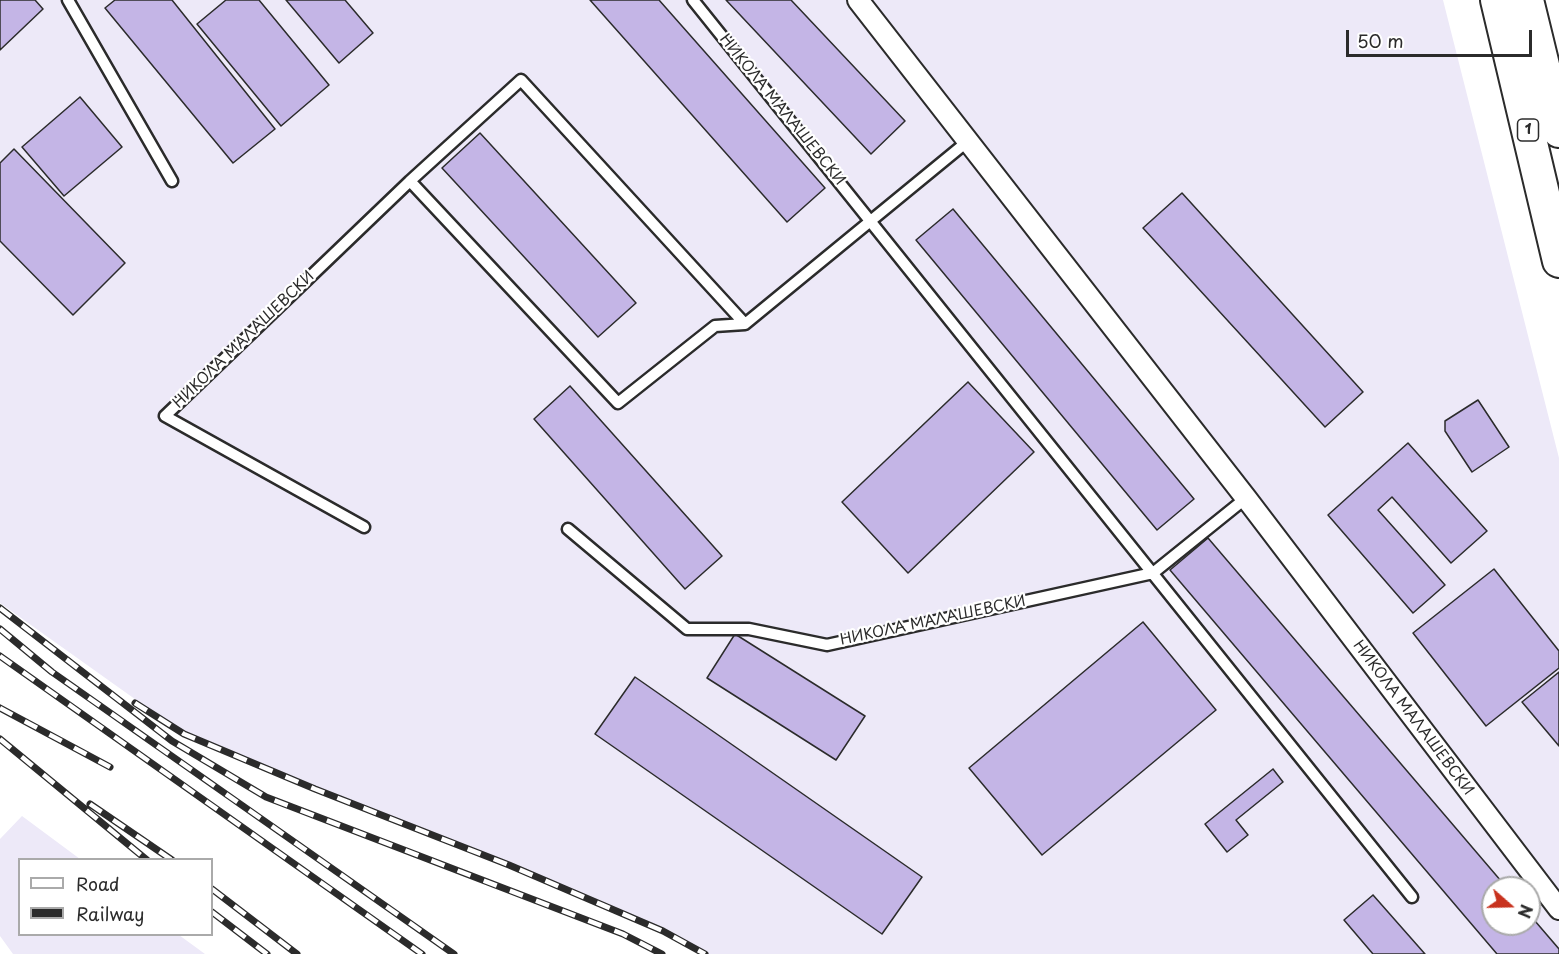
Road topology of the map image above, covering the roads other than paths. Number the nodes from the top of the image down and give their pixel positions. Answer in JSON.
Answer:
{"nodes":[{"id":1,"x":68,"y":0,"type":"edge"},
{"id":2,"x":693,"y":0,"type":"edge"},
{"id":3,"x":858,"y":0,"type":"edge"},
{"id":4,"x":1497,"y":0,"type":"edge"},
{"id":5,"x":1527,"y":0,"type":"edge"},
{"id":6,"x":1559,"y":131,"type":"edge"},
{"id":7,"x":968,"y":141,"type":"junction"},
{"id":8,"x":172,"y":181,"type":"dead end"},
{"id":9,"x":410,"y":181,"type":"junction"},
{"id":10,"x":872,"y":221,"type":"junction"},
{"id":11,"x":1559,"y":261,"type":"edge"},
{"id":12,"x":745,"y":324,"type":"junction"},
{"id":13,"x":1246,"y":498,"type":"junction"},
{"id":14,"x":364,"y":527,"type":"dead end"},
{"id":15,"x":568,"y":529,"type":"dead end"},
{"id":16,"x":1153,"y":573,"type":"junction"},
{"id":17,"x":1412,"y":897,"type":"dead end"},
{"id":18,"x":1559,"y":909,"type":"edge"}],
"edges":[{"from":1,"to":8,"type":"lane"},
{"from":2,"to":10,"type":"lane","name":"НИКОЛА МАЛАШЕВСКИ"},
{"from":3,"to":7,"type":"street","name":"НИКОЛА МАЛАШЕВСКИ"},
{"from":4,"to":11,"type":"main road","number":"1"},
{"from":5,"to":6,"type":"main road","number":"1"},
{"from":7,"to":10,"type":"lane"},
{"from":7,"to":13,"type":"street","name":"НИКОЛА МАЛАШЕВСКИ"},
{"from":9,"to":12,"type":"lane"},
{"from":9,"to":12,"type":"lane","name":"НИКОЛА МАЛАШЕВСКИ"},
{"from":9,"to":14,"type":"lane","name":"НИКОЛА МАЛАШЕВСКИ"},
{"from":10,"to":12,"type":"lane"},
{"from":10,"to":16,"type":"lane","name":"НИКОЛА МАЛАШЕВСКИ"},
{"from":13,"to":16,"type":"lane","name":"НИКОЛА МАЛАШЕВСКИ"},
{"from":13,"to":18,"type":"street","name":"НИКОЛА МАЛАШЕВСКИ"},
{"from":15,"to":16,"type":"lane","name":"НИКОЛА МАЛАШЕВСКИ"},
{"from":16,"to":17,"type":"lane","name":"НИКОЛА МАЛАШЕВСКИ"}]}
